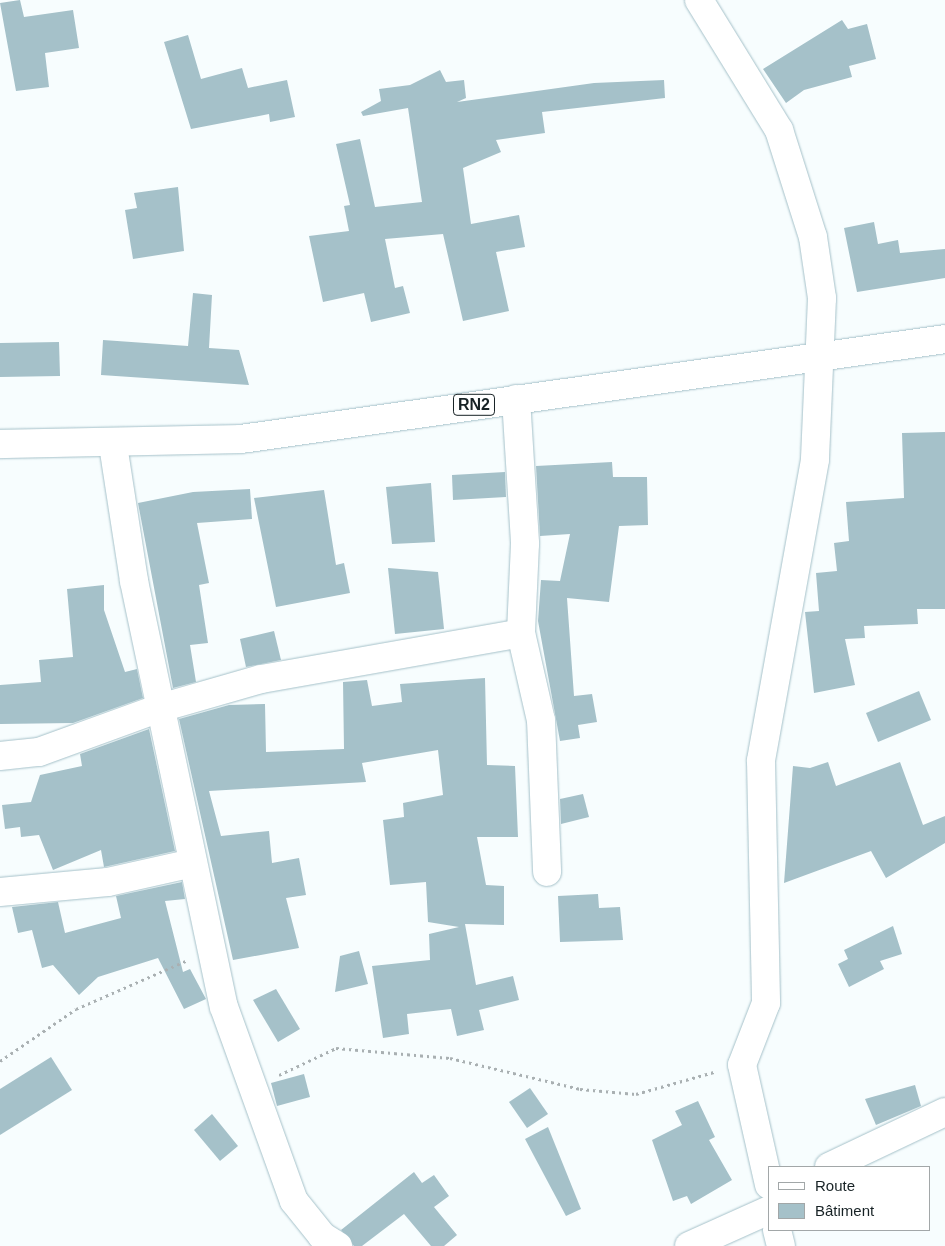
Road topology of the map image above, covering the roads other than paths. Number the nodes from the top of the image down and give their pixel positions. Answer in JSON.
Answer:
{"nodes":[{"id":1,"x":699,"y":0,"type":"edge"},
{"id":2,"x":945,"y":339,"type":"edge"},
{"id":3,"x":818,"y":355,"type":"junction"},
{"id":4,"x":516,"y":399,"type":"junction"},
{"id":5,"x":0,"y":444,"type":"edge"},
{"id":6,"x":113,"y":445,"type":"junction"},
{"id":7,"x":520,"y":632,"type":"junction"},
{"id":8,"x":160,"y":708,"type":"junction"},
{"id":9,"x":0,"y":756,"type":"edge"},
{"id":10,"x":193,"y":863,"type":"junction"},
{"id":11,"x":547,"y":872,"type":"dead end"},
{"id":12,"x":0,"y":892,"type":"edge"},
{"id":13,"x":945,"y":1112,"type":"edge"},
{"id":14,"x":831,"y":1166,"type":"edge"},
{"id":15,"x":768,"y":1181,"type":"edge"},
{"id":16,"x":768,"y":1210,"type":"edge"},
{"id":17,"x":777,"y":1231,"type":"edge"},
{"id":18,"x":338,"y":1246,"type":"edge"},
{"id":19,"x":689,"y":1246,"type":"edge"},
{"id":20,"x":781,"y":1246,"type":"edge"}],
"edges":[{"from":1,"to":3,"type":"main road"},
{"from":2,"to":3,"type":"main road","number":"RN2"},
{"from":3,"to":4,"type":"main road","number":"RN2"},
{"from":3,"to":15,"type":"main road"},
{"from":4,"to":6,"type":"main road","number":"RN2"},
{"from":4,"to":7,"type":"main road"},
{"from":5,"to":6,"type":"main road","number":"RN2"},
{"from":6,"to":8,"type":"main road"},
{"from":7,"to":8,"type":"main road"},
{"from":7,"to":11,"type":"main road"},
{"from":8,"to":9,"type":"main road"},
{"from":8,"to":10,"type":"main road"},
{"from":10,"to":12,"type":"main road"},
{"from":10,"to":18,"type":"main road"},
{"from":13,"to":14,"type":"main road"},
{"from":16,"to":19,"type":"main road"},
{"from":17,"to":20,"type":"main road"}]}
